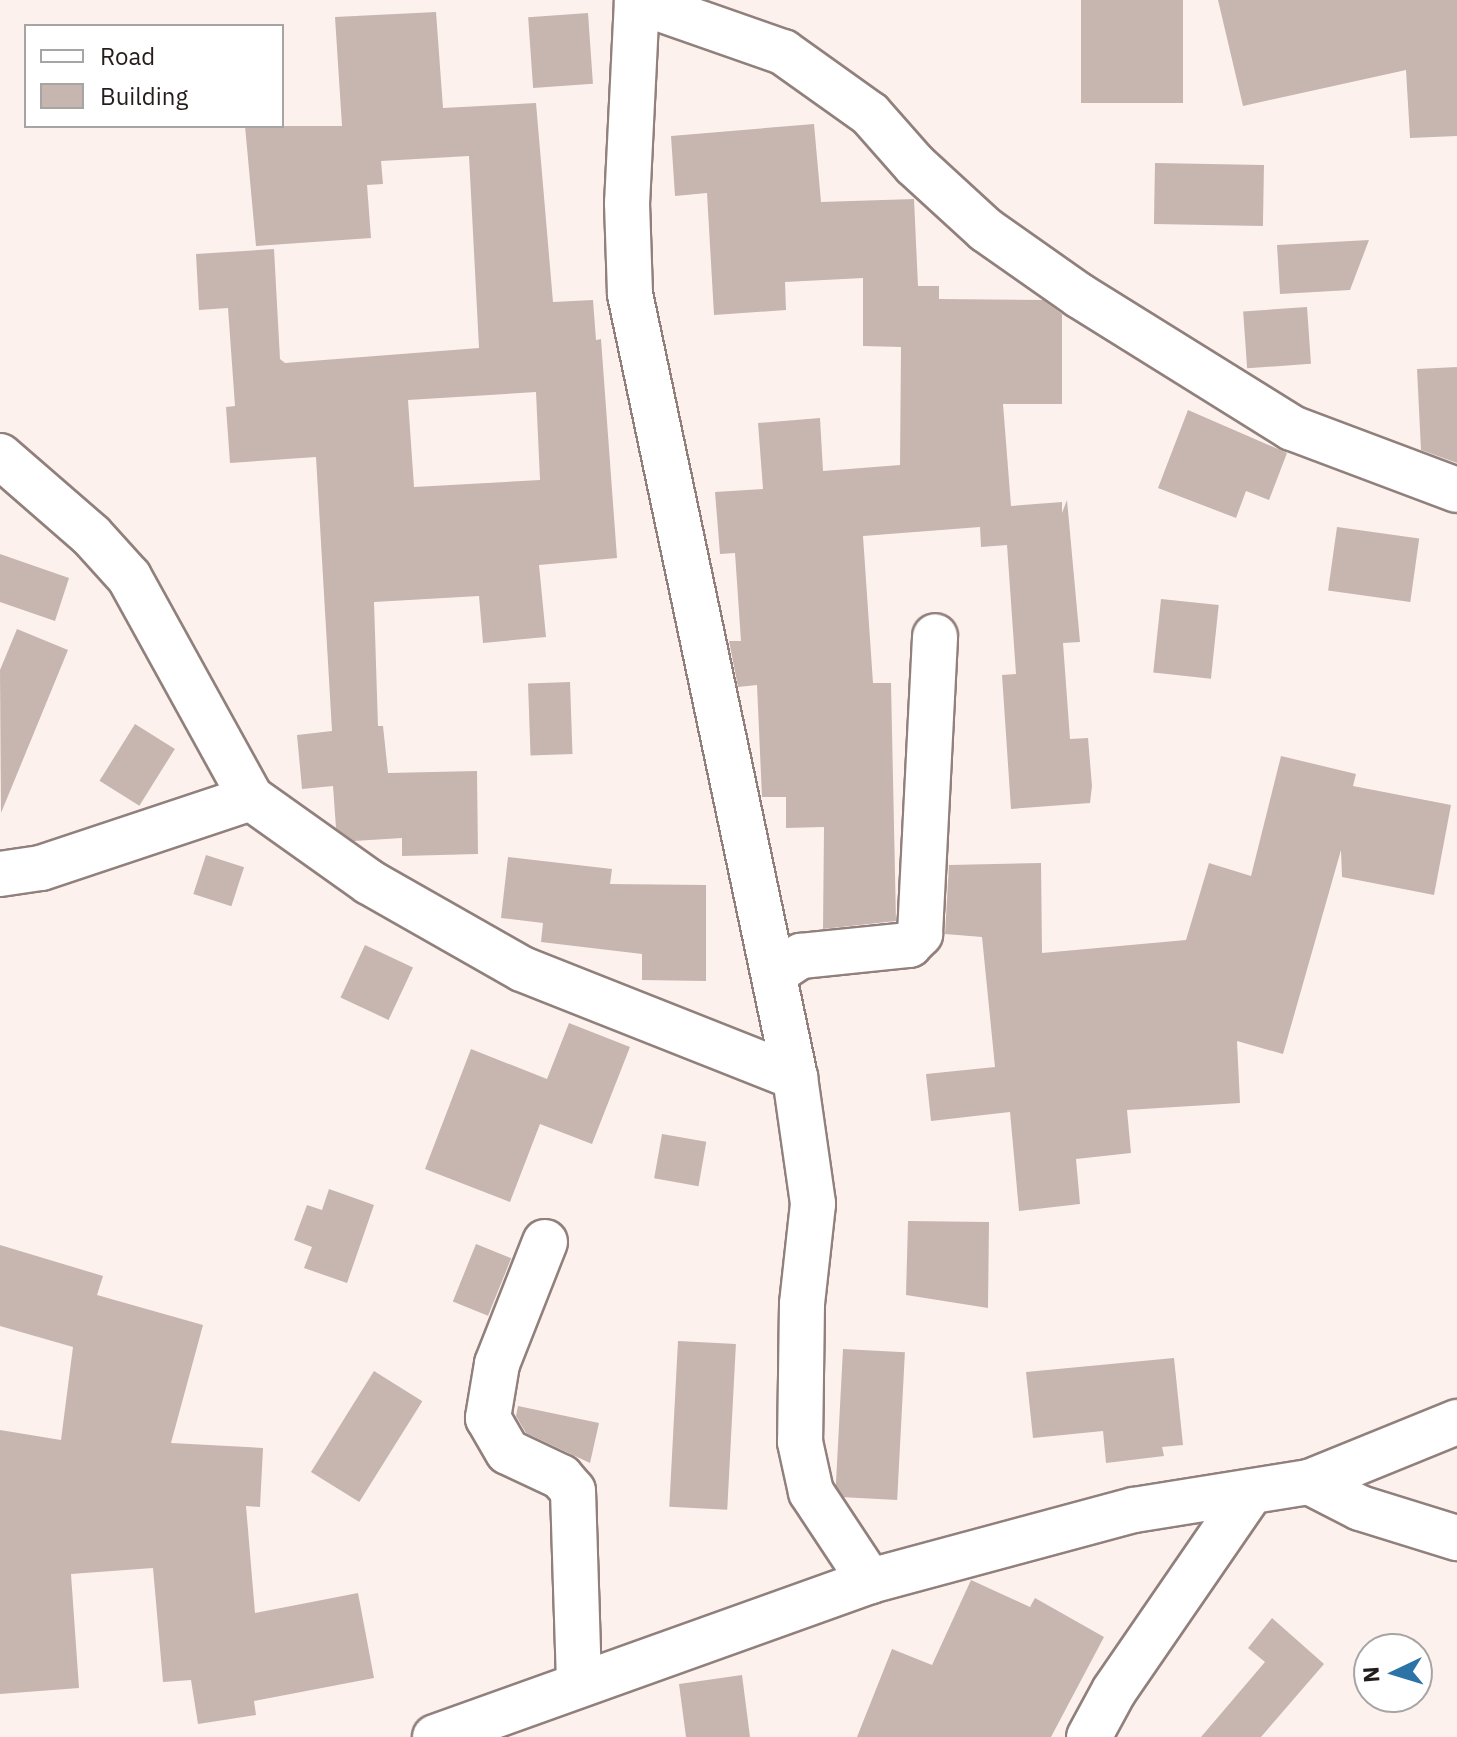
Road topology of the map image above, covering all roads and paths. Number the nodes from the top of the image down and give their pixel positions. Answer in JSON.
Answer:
{"nodes":[{"id":1,"x":637,"y":0,"type":"edge"},
{"id":2,"x":0,"y":456,"type":"edge"},
{"id":3,"x":1457,"y":490,"type":"edge"},
{"id":4,"x":935,"y":636,"type":"dead end"},
{"id":5,"x":251,"y":798,"type":"junction"},
{"id":6,"x":0,"y":874,"type":"edge"},
{"id":7,"x":776,"y":972,"type":"junction"},
{"id":8,"x":795,"y":1077,"type":"junction"},
{"id":9,"x":545,"y":1242,"type":"dead end"},
{"id":10,"x":1457,"y":1422,"type":"edge"},
{"id":11,"x":1309,"y":1482,"type":"junction"},
{"id":12,"x":1248,"y":1496,"type":"junction"},
{"id":13,"x":1457,"y":1538,"type":"edge"},
{"id":14,"x":870,"y":1581,"type":"junction"},
{"id":15,"x":579,"y":1681,"type":"junction"},
{"id":16,"x":435,"y":1737,"type":"edge"},
{"id":17,"x":1089,"y":1737,"type":"edge"}],
"edges":[{"from":1,"to":3,"type":"street"},
{"from":1,"to":7,"type":"street"},
{"from":2,"to":5,"type":"street"},
{"from":4,"to":7,"type":"street"},
{"from":5,"to":6,"type":"street"},
{"from":5,"to":8,"type":"street"},
{"from":7,"to":8,"type":"street"},
{"from":8,"to":14,"type":"street"},
{"from":9,"to":15,"type":"street"},
{"from":10,"to":11,"type":"street"},
{"from":11,"to":12,"type":"street"},
{"from":11,"to":13,"type":"street"},
{"from":12,"to":14,"type":"street"},
{"from":12,"to":17,"type":"street"},
{"from":14,"to":15,"type":"street"},
{"from":15,"to":16,"type":"street"}]}
